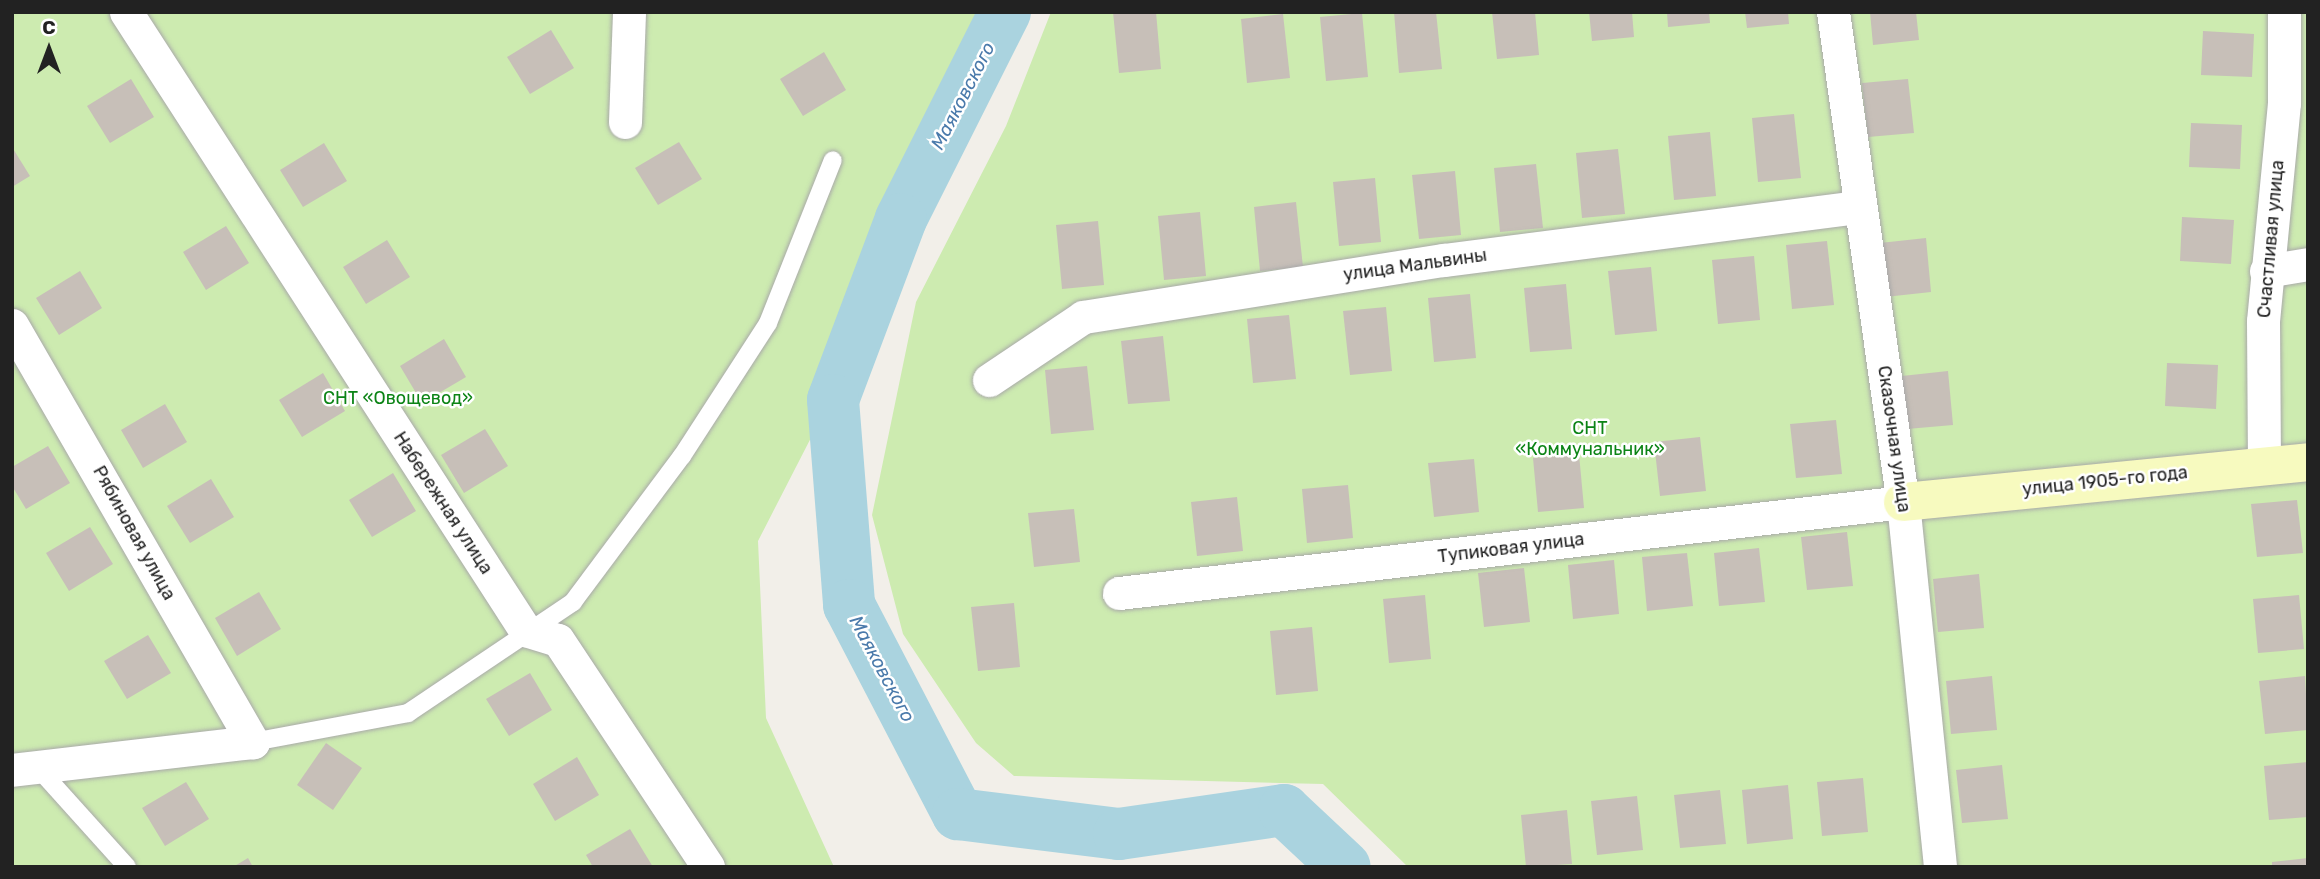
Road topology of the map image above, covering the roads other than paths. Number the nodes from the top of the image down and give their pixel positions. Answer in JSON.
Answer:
{"nodes":[{"id":1,"x":126,"y":12,"type":"edge"},
{"id":2,"x":629,"y":12,"type":"edge"},
{"id":3,"x":1833,"y":12,"type":"edge"},
{"id":4,"x":2284,"y":12,"type":"edge"},
{"id":5,"x":625,"y":122,"type":"dead end"},
{"id":6,"x":833,"y":160,"type":"dead end"},
{"id":7,"x":1860,"y":207,"type":"junction"},
{"id":8,"x":2308,"y":264,"type":"edge"},
{"id":9,"x":2266,"y":271,"type":"junction"},
{"id":10,"x":12,"y":325,"type":"edge"},
{"id":11,"x":989,"y":380,"type":"dead end"},
{"id":12,"x":2308,"y":463,"type":"edge"},
{"id":13,"x":2264,"y":465,"type":"junction"},
{"id":14,"x":1903,"y":502,"type":"junction"},
{"id":15,"x":1119,"y":593,"type":"dead end"},
{"id":16,"x":525,"y":630,"type":"junction"},
{"id":17,"x":253,"y":742,"type":"junction"},
{"id":18,"x":25,"y":769,"type":"edge"},
{"id":19,"x":127,"y":867,"type":"edge"},
{"id":20,"x":708,"y":867,"type":"edge"},
{"id":21,"x":1940,"y":867,"type":"edge"}],
"edges":[{"from":1,"to":16,"type":"street","name":"Набережная улица"},
{"from":2,"to":5,"type":"street"},
{"from":3,"to":7,"type":"street","name":"Сказочная улица"},
{"from":4,"to":9,"type":"street","name":"Счастливая улица"},
{"from":6,"to":16,"type":"lane"},
{"from":7,"to":11,"type":"street","name":"улица Мальвины"},
{"from":7,"to":14,"type":"street","name":"Сказочная улица"},
{"from":8,"to":9,"type":"street"},
{"from":9,"to":13,"type":"street","name":"Счастливая улица"},
{"from":10,"to":17,"type":"street","name":"Рябиновая улица"},
{"from":12,"to":13,"type":"street","name":"улица 1905-го года"},
{"from":13,"to":14,"type":"street","name":"улица 1905-го года"},
{"from":14,"to":15,"type":"street","name":"Тупиковая улица"},
{"from":14,"to":21,"type":"street","name":"Сказочная улица"},
{"from":16,"to":17,"type":"lane"},
{"from":16,"to":20,"type":"street"},
{"from":17,"to":18,"type":"street"},
{"from":18,"to":19,"type":"lane"}]}
